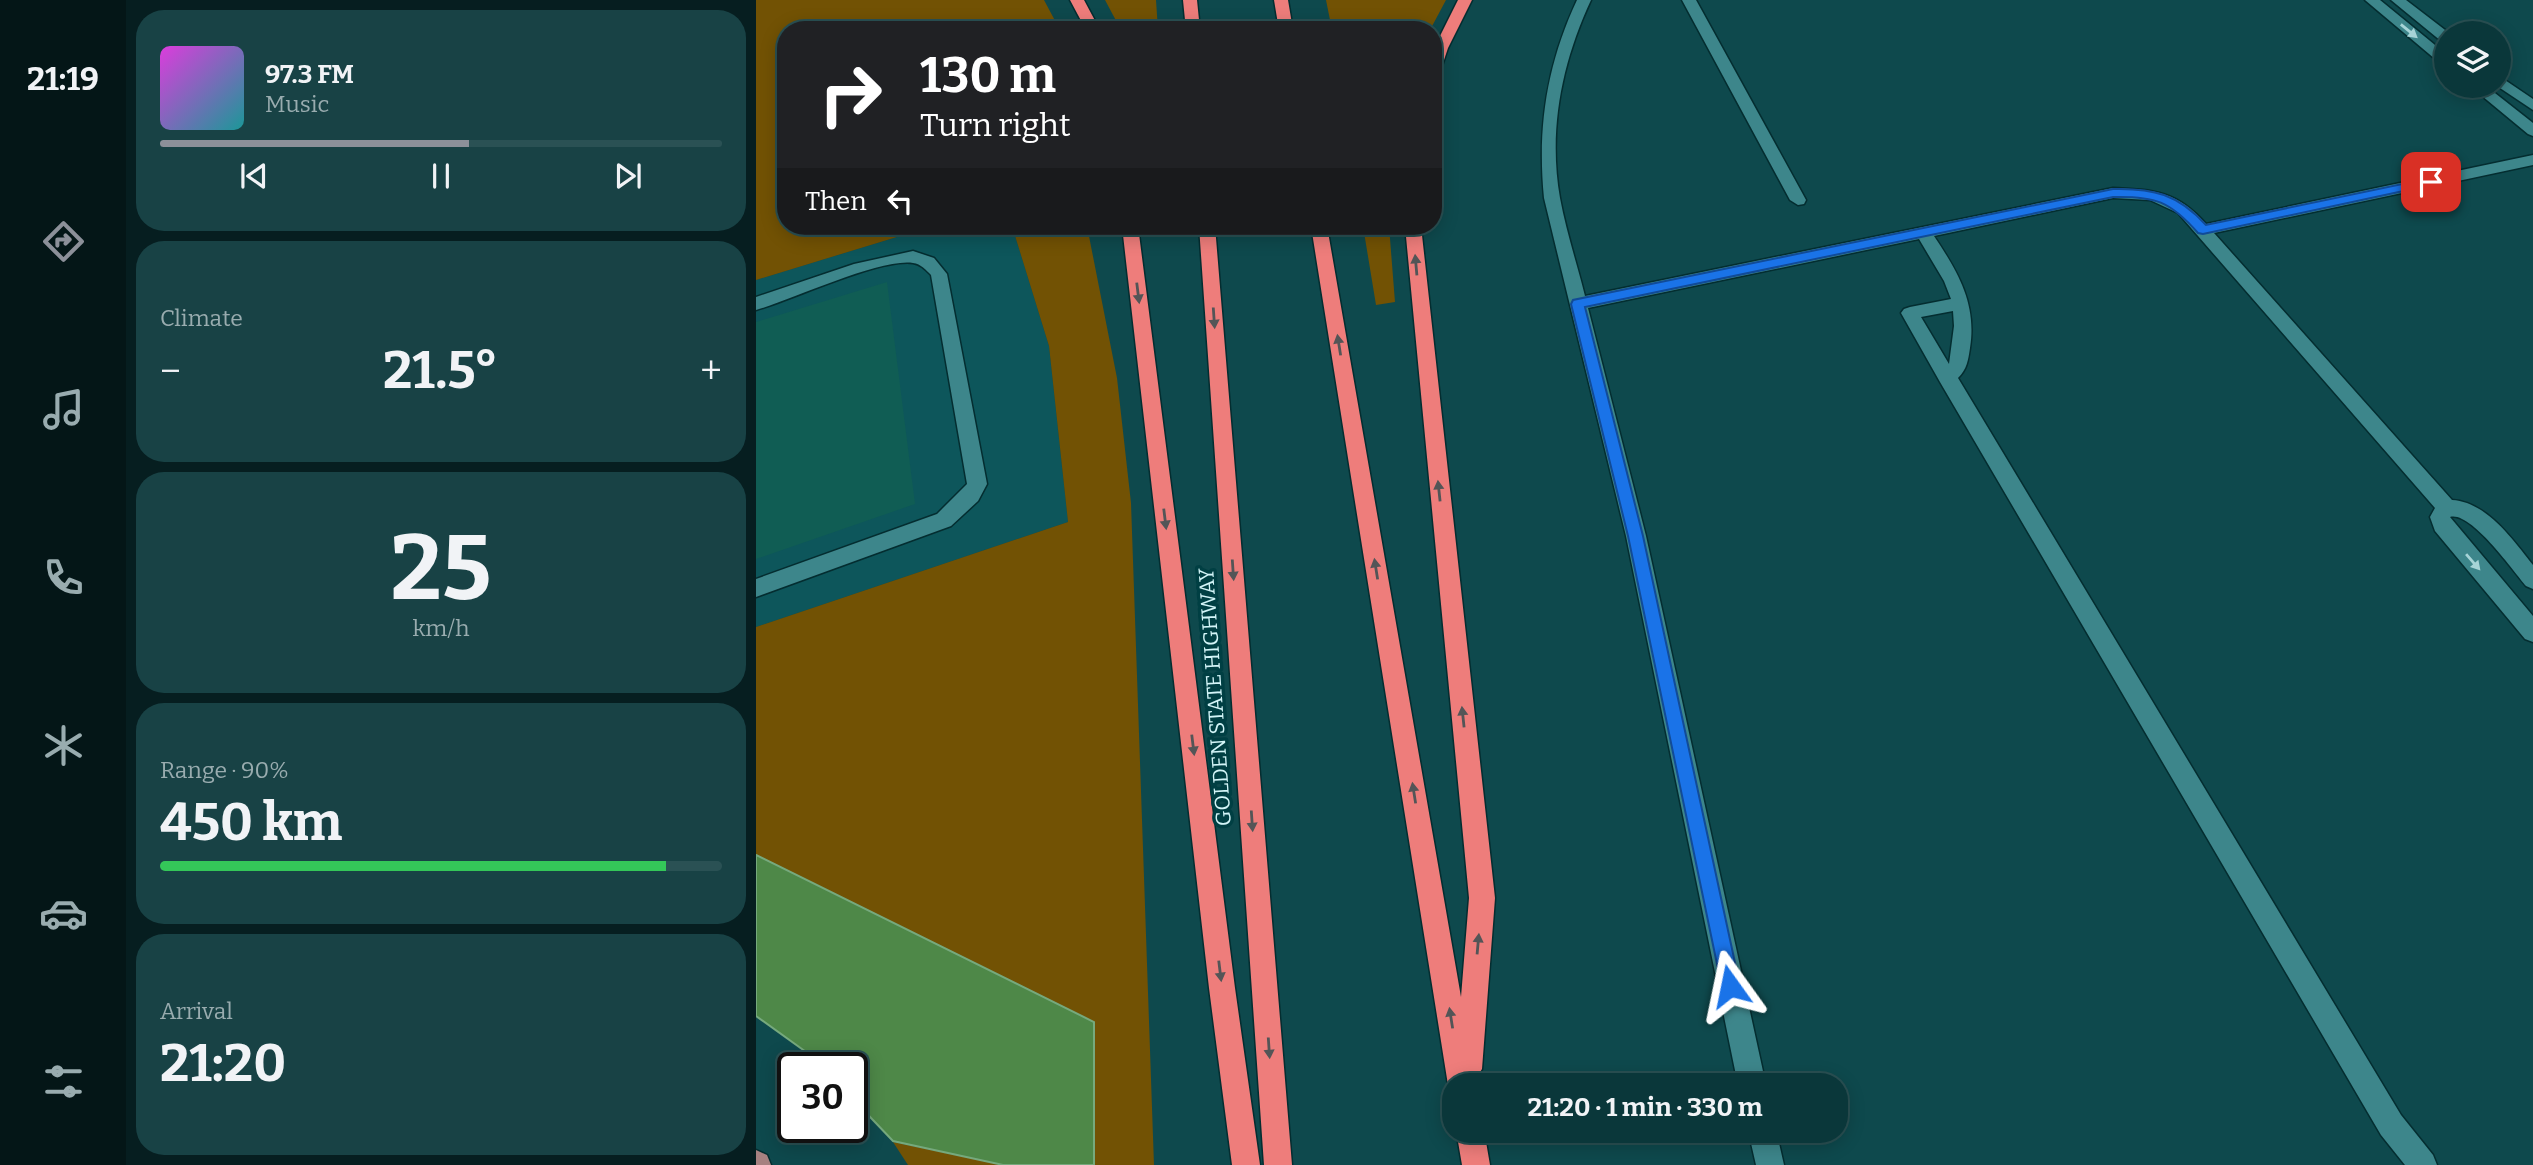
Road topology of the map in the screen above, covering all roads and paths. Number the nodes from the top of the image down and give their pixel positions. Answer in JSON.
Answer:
{"nodes":[{"id":1,"x":1077,"y":0,"type":"edge"},
{"id":2,"x":1191,"y":0,"type":"edge"},
{"id":3,"x":1281,"y":0,"type":"edge"},
{"id":4,"x":1465,"y":0,"type":"edge"},
{"id":5,"x":1584,"y":0,"type":"edge"},
{"id":6,"x":1689,"y":0,"type":"edge"},
{"id":7,"x":2372,"y":0,"type":"edge"},
{"id":8,"x":2398,"y":0,"type":"edge"},
{"id":9,"x":1088,"y":21,"type":"edge"},
{"id":10,"x":1192,"y":21,"type":"edge"},
{"id":11,"x":1284,"y":21,"type":"edge"},
{"id":12,"x":2434,"y":28,"type":"edge"},
{"id":13,"x":1442,"y":49,"type":"edge"},
{"id":14,"x":2434,"y":51,"type":"edge"},
{"id":15,"x":2511,"y":89,"type":"edge"},
{"id":16,"x":2492,"y":98,"type":"edge"},
{"id":17,"x":2533,"y":106,"type":"edge"},
{"id":18,"x":2533,"y":131,"type":"edge"},
{"id":19,"x":2533,"y":160,"type":"edge"},
{"id":20,"x":1798,"y":200,"type":"dead end"},
{"id":21,"x":2203,"y":230,"type":"junction"},
{"id":22,"x":1923,"y":232,"type":"junction"},
{"id":23,"x":1131,"y":235,"type":"edge"},
{"id":24,"x":1209,"y":235,"type":"edge"},
{"id":25,"x":1321,"y":235,"type":"edge"},
{"id":26,"x":1414,"y":235,"type":"edge"},
{"id":27,"x":756,"y":303,"type":"edge"},
{"id":28,"x":1962,"y":303,"type":"junction"},
{"id":29,"x":1578,"y":304,"type":"junction"},
{"id":30,"x":1946,"y":377,"type":"junction"},
{"id":31,"x":2447,"y":508,"type":"junction"},
{"id":32,"x":2533,"y":580,"type":"edge"},
{"id":33,"x":756,"y":588,"type":"edge"},
{"id":34,"x":2533,"y":632,"type":"edge"},
{"id":35,"x":1462,"y":1073,"type":"edge"},
{"id":36,"x":1465,"y":1073,"type":"edge"},
{"id":37,"x":1749,"y":1073,"type":"edge"},
{"id":38,"x":1472,"y":1143,"type":"edge"},
{"id":39,"x":1765,"y":1143,"type":"edge"},
{"id":40,"x":1246,"y":1165,"type":"edge"},
{"id":41,"x":1278,"y":1165,"type":"edge"},
{"id":42,"x":1476,"y":1165,"type":"edge"},
{"id":43,"x":1770,"y":1165,"type":"edge"},
{"id":44,"x":2423,"y":1165,"type":"edge"}],
"edges":[{"from":1,"to":9,"type":"highway"},
{"from":2,"to":10,"type":"highway"},
{"from":3,"to":11,"type":"highway"},
{"from":4,"to":13,"type":"highway"},
{"from":5,"to":29,"type":"street"},
{"from":6,"to":20,"type":"street"},
{"from":7,"to":14,"type":"street","one_way":true},
{"from":8,"to":12,"type":"street"},
{"from":15,"to":17,"type":"street"},
{"from":16,"to":18,"type":"street"},
{"from":19,"to":21,"type":"street"},
{"from":21,"to":22,"type":"street"},
{"from":21,"to":31,"type":"street"},
{"from":22,"to":28,"type":"street"},
{"from":22,"to":29,"type":"street"},
{"from":23,"to":40,"type":"highway","one_way":true},
{"from":24,"to":41,"type":"highway","name":"GOLDEN STATE HIGHWAY","one_way":true},
{"from":35,"to":25,"type":"highway","one_way":true},
{"from":36,"to":26,"type":"highway","one_way":true},
{"from":27,"to":33,"type":"street"},
{"from":28,"to":30,"type":"street"},
{"from":28,"to":30,"type":"street"},
{"from":29,"to":37,"type":"street"},
{"from":30,"to":44,"type":"street"},
{"from":31,"to":32,"type":"street"},
{"from":31,"to":34,"type":"street","one_way":true},
{"from":38,"to":42,"type":"highway"},
{"from":39,"to":43,"type":"street"}]}
